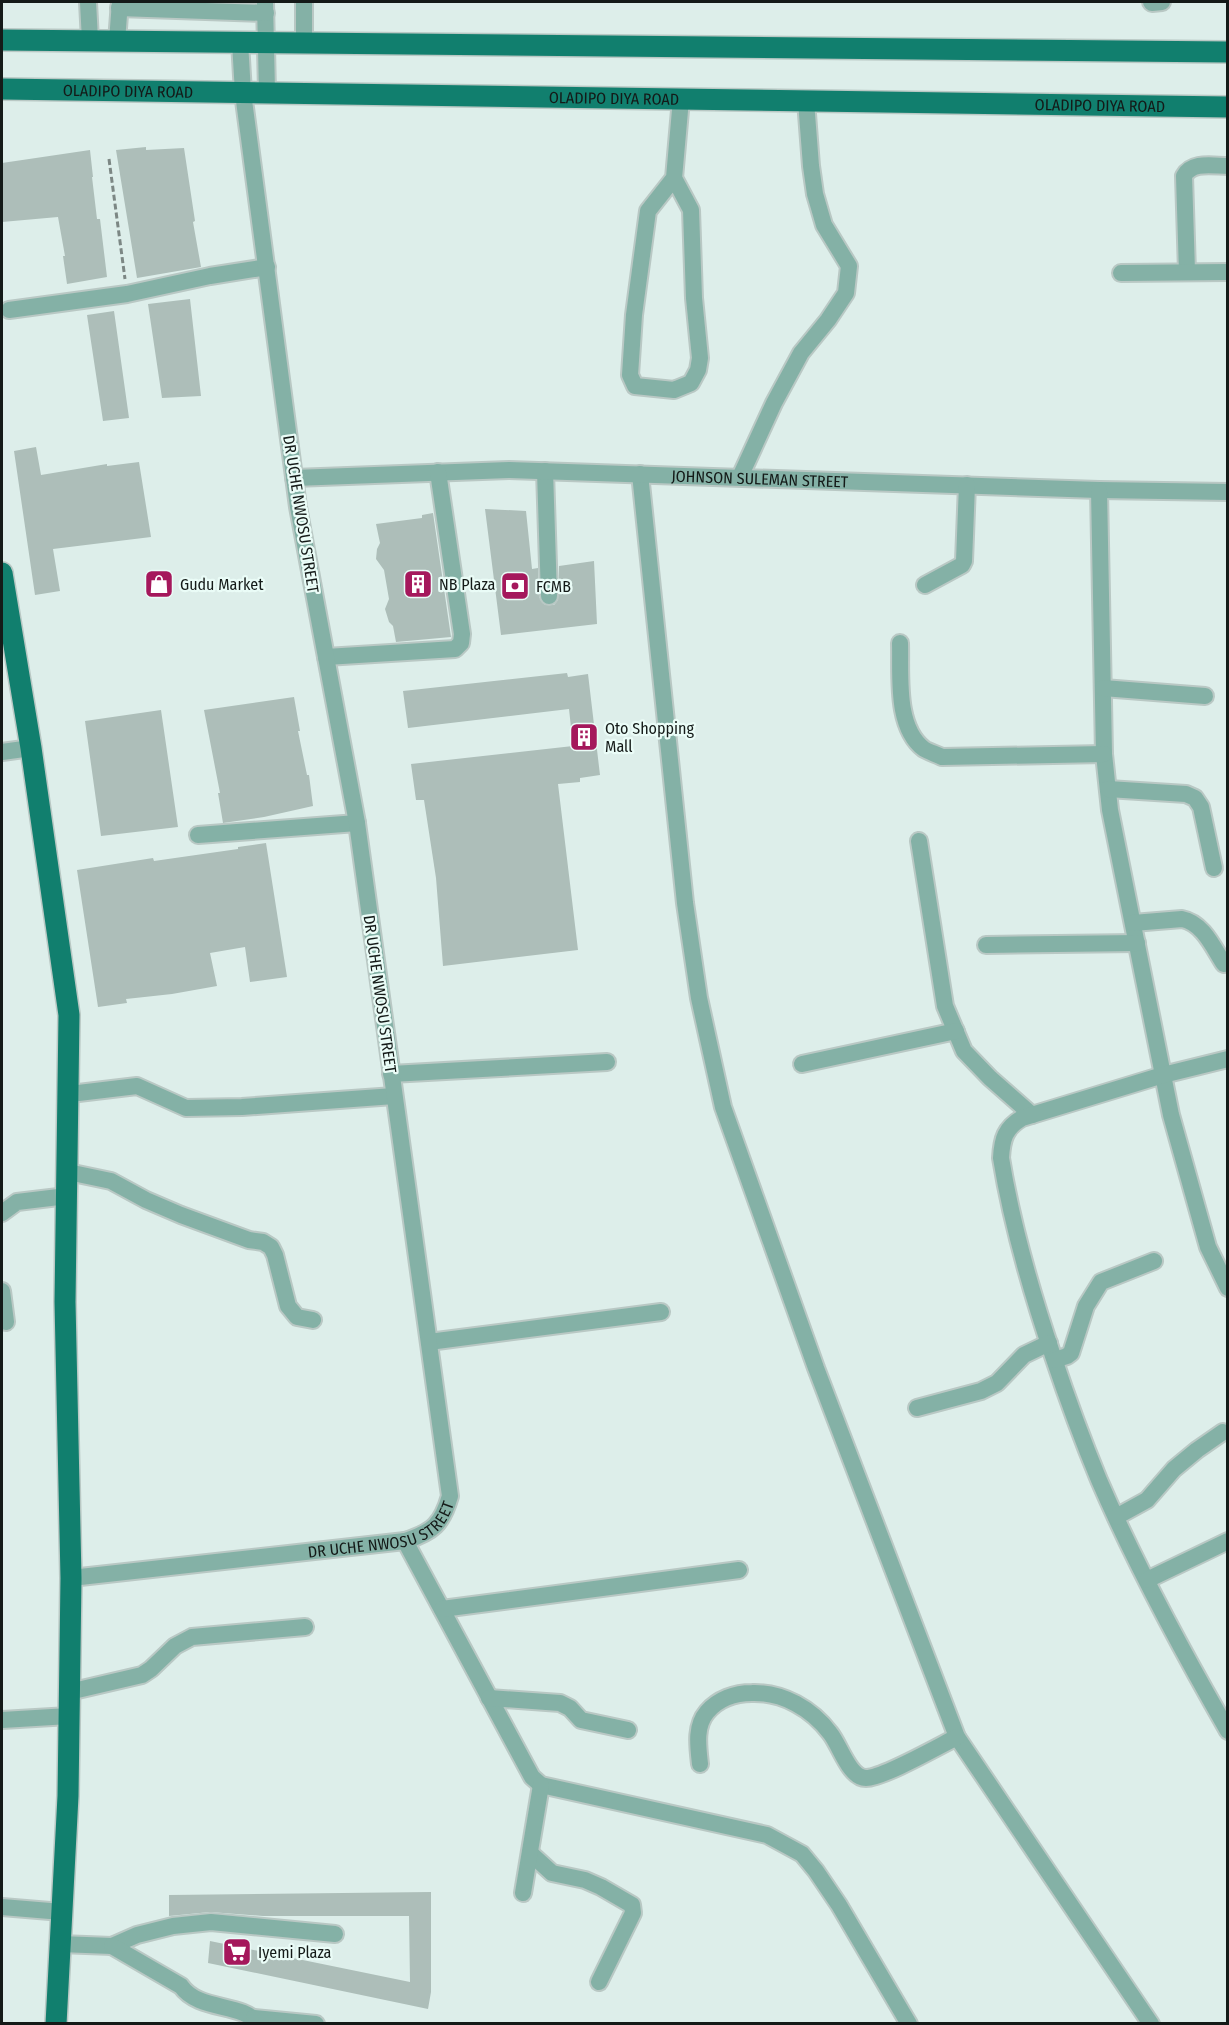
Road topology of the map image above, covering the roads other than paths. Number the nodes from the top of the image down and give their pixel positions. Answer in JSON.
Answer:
{"nodes":[{"id":1,"x":88,"y":2,"type":"edge"},
{"id":2,"x":304,"y":2,"type":"edge"},
{"id":3,"x":1151,"y":2,"type":"edge"},
{"id":4,"x":1161,"y":2,"type":"edge"},
{"id":5,"x":119,"y":4,"type":"edge"},
{"id":6,"x":265,"y":7,"type":"edge"},
{"id":7,"x":2,"y":40,"type":"edge"},
{"id":8,"x":90,"y":40,"type":"junction"},
{"id":9,"x":117,"y":41,"type":"junction"},
{"id":10,"x":267,"y":41,"type":"junction"},
{"id":11,"x":240,"y":42,"type":"junction"},
{"id":12,"x":304,"y":44,"type":"junction"},
{"id":13,"x":1227,"y":52,"type":"edge"},
{"id":14,"x":2,"y":89,"type":"edge"},
{"id":15,"x":267,"y":92,"type":"junction"},
{"id":16,"x":243,"y":93,"type":"junction"},
{"id":17,"x":681,"y":99,"type":"junction"},
{"id":18,"x":806,"y":101,"type":"junction"},
{"id":19,"x":1227,"y":107,"type":"edge"},
{"id":20,"x":1227,"y":166,"type":"edge"},
{"id":21,"x":674,"y":178,"type":"junction"},
{"id":22,"x":267,"y":267,"type":"junction"},
{"id":23,"x":1187,"y":272,"type":"junction"},
{"id":24,"x":1227,"y":272,"type":"edge"},
{"id":25,"x":1121,"y":273,"type":"dead end"},
{"id":26,"x":9,"y":310,"type":"dead end"},
{"id":27,"x":545,"y":471,"type":"junction"},
{"id":28,"x":438,"y":472,"type":"junction"},
{"id":29,"x":640,"y":474,"type":"junction"},
{"id":30,"x":740,"y":477,"type":"junction"},
{"id":31,"x":294,"y":478,"type":"junction"},
{"id":32,"x":967,"y":485,"type":"junction"},
{"id":33,"x":1099,"y":490,"type":"junction"},
{"id":34,"x":1227,"y":492,"type":"edge"},
{"id":35,"x":2,"y":573,"type":"edge"},
{"id":36,"x":925,"y":585,"type":"dead end"},
{"id":37,"x":549,"y":596,"type":"dead end"},
{"id":38,"x":900,"y":642,"type":"dead end"},
{"id":39,"x":326,"y":657,"type":"junction"},
{"id":40,"x":1103,"y":688,"type":"junction"},
{"id":41,"x":1205,"y":696,"type":"dead end"},
{"id":42,"x":31,"y":748,"type":"junction"},
{"id":43,"x":2,"y":752,"type":"edge"},
{"id":44,"x":1104,"y":754,"type":"junction"},
{"id":45,"x":1108,"y":789,"type":"junction"},
{"id":46,"x":357,"y":823,"type":"junction"},
{"id":47,"x":198,"y":835,"type":"dead end"},
{"id":48,"x":919,"y":841,"type":"dead end"},
{"id":49,"x":1214,"y":868,"type":"dead end"},
{"id":50,"x":1133,"y":923,"type":"junction"},
{"id":51,"x":1137,"y":943,"type":"junction"},
{"id":52,"x":986,"y":945,"type":"dead end"},
{"id":53,"x":1224,"y":964,"type":"dead end"},
{"id":54,"x":956,"y":1031,"type":"junction"},
{"id":55,"x":1227,"y":1059,"type":"edge"},
{"id":56,"x":607,"y":1062,"type":"dead end"},
{"id":57,"x":802,"y":1064,"type":"dead end"},
{"id":58,"x":391,"y":1074,"type":"junction"},
{"id":59,"x":1163,"y":1075,"type":"junction"},
{"id":60,"x":70,"y":1094,"type":"junction"},
{"id":61,"x":394,"y":1096,"type":"junction"},
{"id":62,"x":1032,"y":1115,"type":"junction"},
{"id":63,"x":68,"y":1172,"type":"junction"},
{"id":64,"x":67,"y":1196,"type":"junction"},
{"id":65,"x":2,"y":1213,"type":"edge"},
{"id":66,"x":1154,"y":1261,"type":"dead end"},
{"id":67,"x":1227,"y":1288,"type":"edge"},
{"id":68,"x":2,"y":1291,"type":"edge"},
{"id":69,"x":661,"y":1312,"type":"dead end"},
{"id":70,"x":313,"y":1320,"type":"dead end"},
{"id":71,"x":6,"y":1322,"type":"dead end"},
{"id":72,"x":429,"y":1342,"type":"junction"},
{"id":73,"x":1048,"y":1343,"type":"junction"},
{"id":74,"x":1055,"y":1360,"type":"junction"},
{"id":75,"x":917,"y":1408,"type":"dead end"},
{"id":76,"x":1223,"y":1432,"type":"dead end"},
{"id":77,"x":1116,"y":1517,"type":"junction"},
{"id":78,"x":405,"y":1541,"type":"junction"},
{"id":79,"x":1227,"y":1541,"type":"edge"},
{"id":80,"x":740,"y":1570,"type":"dead end"},
{"id":81,"x":71,"y":1578,"type":"junction"},
{"id":82,"x":1147,"y":1580,"type":"junction"},
{"id":83,"x":442,"y":1609,"type":"junction"},
{"id":84,"x":304,"y":1627,"type":"dead end"},
{"id":85,"x":69,"y":1692,"type":"junction"},
{"id":86,"x":489,"y":1698,"type":"junction"},
{"id":87,"x":69,"y":1716,"type":"junction"},
{"id":88,"x":2,"y":1720,"type":"edge"},
{"id":89,"x":628,"y":1730,"type":"dead end"},
{"id":90,"x":1227,"y":1731,"type":"edge"},
{"id":91,"x":957,"y":1737,"type":"junction"},
{"id":92,"x":700,"y":1764,"type":"dead end"},
{"id":93,"x":541,"y":1785,"type":"junction"},
{"id":94,"x":530,"y":1853,"type":"junction"},
{"id":95,"x":523,"y":1893,"type":"dead end"},
{"id":96,"x":2,"y":1907,"type":"edge"},
{"id":97,"x":62,"y":1912,"type":"junction"},
{"id":98,"x":335,"y":1934,"type":"dead end"},
{"id":99,"x":60,"y":1944,"type":"junction"},
{"id":100,"x":112,"y":1946,"type":"junction"},
{"id":101,"x":599,"y":1982,"type":"dead end"},
{"id":102,"x":256,"y":2021,"type":"edge"},
{"id":103,"x":56,"y":2024,"type":"edge"},
{"id":104,"x":316,"y":2024,"type":"edge"},
{"id":105,"x":909,"y":2024,"type":"edge"},
{"id":106,"x":1151,"y":2024,"type":"edge"}],
"edges":[{"from":1,"to":8,"type":"street"},
{"from":2,"to":12,"type":"street"},
{"from":3,"to":4,"type":"street"},
{"from":5,"to":6,"type":"street"},
{"from":5,"to":9,"type":"street"},
{"from":6,"to":10,"type":"street"},
{"from":7,"to":8,"type":"main road"},
{"from":8,"to":9,"type":"main road"},
{"from":9,"to":11,"type":"main road"},
{"from":10,"to":11,"type":"main road"},
{"from":10,"to":12,"type":"main road"},
{"from":10,"to":15,"type":"street"},
{"from":11,"to":16,"type":"street","name":"DR UCHE NWOSU STREET"},
{"from":12,"to":13,"type":"main road"},
{"from":14,"to":16,"type":"main road","name":"OLADIPO DIYA ROAD"},
{"from":15,"to":16,"type":"main road","name":"OLADIPO DIYA ROAD"},
{"from":15,"to":17,"type":"main road","name":"OLADIPO DIYA ROAD"},
{"from":16,"to":22,"type":"street","name":"DR UCHE NWOSU STREET"},
{"from":17,"to":18,"type":"main road","name":"OLADIPO DIYA ROAD"},
{"from":17,"to":21,"type":"street"},
{"from":18,"to":19,"type":"main road","name":"OLADIPO DIYA ROAD"},
{"from":18,"to":30,"type":"street"},
{"from":20,"to":23,"type":"street"},
{"from":21,"to":21,"type":"street"},
{"from":22,"to":26,"type":"street"},
{"from":22,"to":31,"type":"street","name":"DR UCHE NWOSU STREET"},
{"from":23,"to":24,"type":"street"},
{"from":23,"to":25,"type":"street"},
{"from":27,"to":28,"type":"street","name":"JOHNSON SULEMAN STREET"},
{"from":27,"to":29,"type":"street","name":"JOHNSON SULEMAN STREET"},
{"from":27,"to":37,"type":"street"},
{"from":28,"to":31,"type":"street","name":"JOHNSON SULEMAN STREET"},
{"from":28,"to":39,"type":"street"},
{"from":29,"to":30,"type":"street","name":"JOHNSON SULEMAN STREET"},
{"from":29,"to":91,"type":"street"},
{"from":30,"to":32,"type":"street","name":"JOHNSON SULEMAN STREET"},
{"from":31,"to":39,"type":"street","name":"DR UCHE NWOSU STREET"},
{"from":32,"to":33,"type":"street","name":"JOHNSON SULEMAN STREET"},
{"from":32,"to":36,"type":"street"},
{"from":33,"to":34,"type":"street","name":"JOHNSON SULEMAN STREET"},
{"from":33,"to":40,"type":"street"},
{"from":35,"to":42,"type":"main road"},
{"from":38,"to":44,"type":"street"},
{"from":39,"to":46,"type":"street","name":"DR UCHE NWOSU STREET"},
{"from":40,"to":41,"type":"street"},
{"from":40,"to":44,"type":"street"},
{"from":42,"to":43,"type":"street"},
{"from":42,"to":60,"type":"main road"},
{"from":44,"to":45,"type":"street"},
{"from":45,"to":49,"type":"street"},
{"from":45,"to":50,"type":"street"},
{"from":46,"to":47,"type":"street"},
{"from":46,"to":58,"type":"street","name":"DR UCHE NWOSU STREET"},
{"from":48,"to":54,"type":"street"},
{"from":50,"to":51,"type":"street"},
{"from":50,"to":53,"type":"street"},
{"from":51,"to":52,"type":"street"},
{"from":51,"to":59,"type":"street"},
{"from":54,"to":57,"type":"street"},
{"from":54,"to":62,"type":"street"},
{"from":55,"to":59,"type":"street"},
{"from":56,"to":58,"type":"street"},
{"from":58,"to":61,"type":"street","name":"DR UCHE NWOSU STREET"},
{"from":59,"to":62,"type":"street"},
{"from":59,"to":67,"type":"street"},
{"from":60,"to":61,"type":"street"},
{"from":60,"to":63,"type":"main road"},
{"from":61,"to":72,"type":"street","name":"DR UCHE NWOSU STREET"},
{"from":62,"to":73,"type":"street"},
{"from":63,"to":64,"type":"main road"},
{"from":63,"to":70,"type":"street"},
{"from":64,"to":65,"type":"street"},
{"from":64,"to":81,"type":"main road"},
{"from":66,"to":74,"type":"street"},
{"from":68,"to":71,"type":"street"},
{"from":69,"to":72,"type":"street"},
{"from":72,"to":78,"type":"street","name":"DR UCHE NWOSU STREET"},
{"from":73,"to":74,"type":"street"},
{"from":73,"to":75,"type":"street"},
{"from":74,"to":77,"type":"street"},
{"from":76,"to":77,"type":"street"},
{"from":77,"to":82,"type":"street"},
{"from":78,"to":81,"type":"street","name":"DR UCHE NWOSU STREET"},
{"from":78,"to":83,"type":"street"},
{"from":79,"to":82,"type":"street"},
{"from":80,"to":83,"type":"street"},
{"from":81,"to":85,"type":"main road"},
{"from":82,"to":90,"type":"street"},
{"from":83,"to":86,"type":"street"},
{"from":84,"to":85,"type":"street"},
{"from":85,"to":87,"type":"main road"},
{"from":86,"to":89,"type":"street"},
{"from":86,"to":93,"type":"street"},
{"from":87,"to":88,"type":"street"},
{"from":87,"to":97,"type":"main road"},
{"from":91,"to":92,"type":"street"},
{"from":91,"to":106,"type":"street"},
{"from":93,"to":94,"type":"street"},
{"from":93,"to":105,"type":"street"},
{"from":94,"to":95,"type":"street"},
{"from":94,"to":101,"type":"street"},
{"from":96,"to":97,"type":"street"},
{"from":97,"to":99,"type":"main road"},
{"from":98,"to":100,"type":"street"},
{"from":99,"to":100,"type":"street"},
{"from":99,"to":103,"type":"main road"},
{"from":100,"to":102,"type":"street"},
{"from":102,"to":104,"type":"street"}]}
